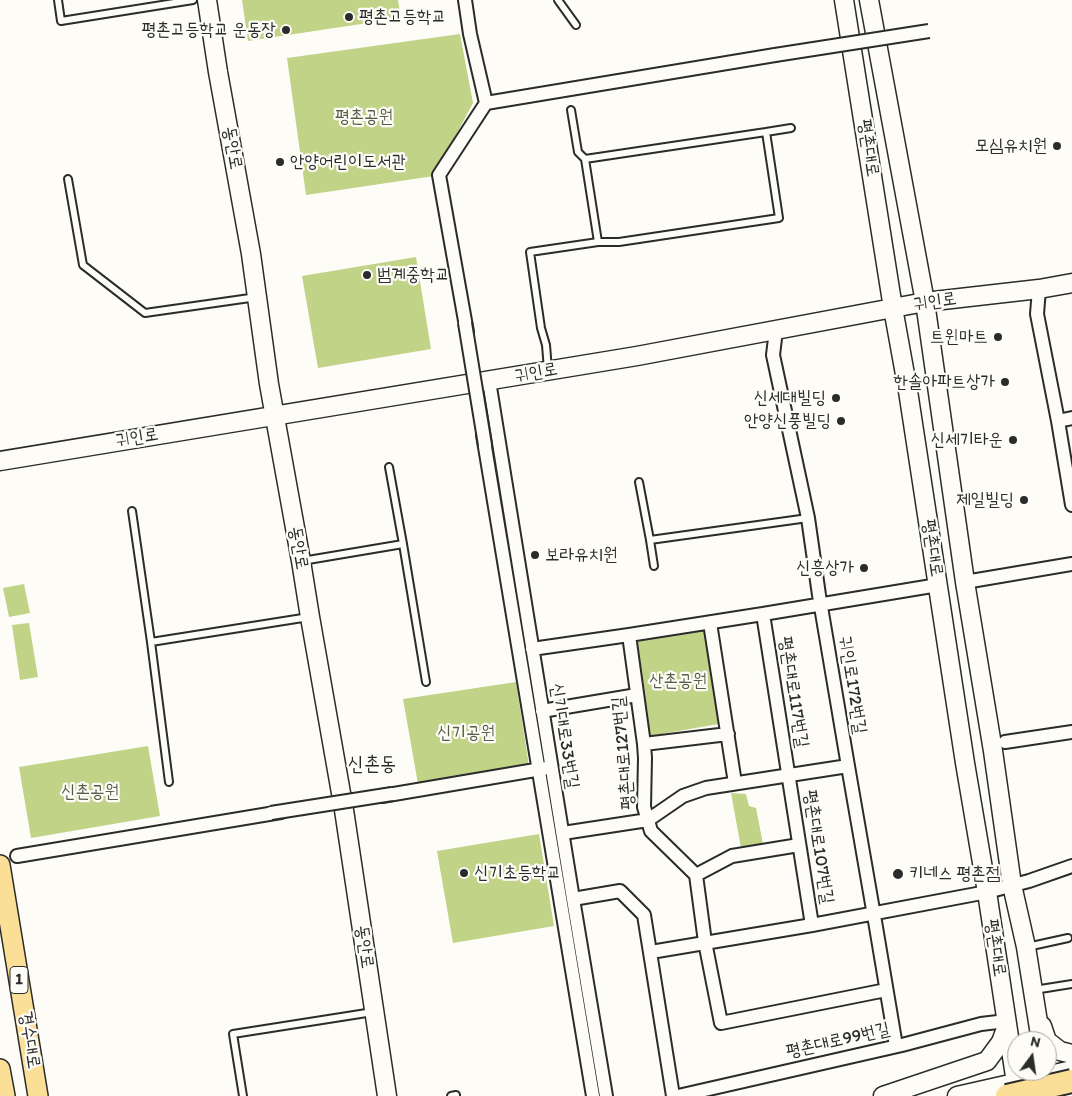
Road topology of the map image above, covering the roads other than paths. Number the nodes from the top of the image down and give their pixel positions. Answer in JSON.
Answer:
{"nodes":[{"id":1,"x":58,"y":0,"type":"edge"},
{"id":2,"x":193,"y":0,"type":"edge"},
{"id":3,"x":207,"y":0,"type":"edge"},
{"id":4,"x":465,"y":0,"type":"edge"},
{"id":5,"x":558,"y":0,"type":"edge"},
{"id":6,"x":844,"y":0,"type":"edge"},
{"id":7,"x":869,"y":0,"type":"edge"},
{"id":8,"x":576,"y":25,"type":"dead end"},
{"id":9,"x":928,"y":31,"type":"dead end"},
{"id":10,"x":486,"y":102,"type":"junction"},
{"id":11,"x":571,"y":110,"type":"dead end"},
{"id":12,"x":791,"y":128,"type":"dead end"},
{"id":13,"x":766,"y":132,"type":"junction"},
{"id":14,"x":585,"y":159,"type":"junction"},
{"id":15,"x":68,"y":179,"type":"dead end"},
{"id":16,"x":598,"y":242,"type":"junction"},
{"id":17,"x":1072,"y":283,"type":"edge"},
{"id":18,"x":1039,"y":289,"type":"junction"},
{"id":19,"x":258,"y":297,"type":"junction"},
{"id":20,"x":925,"y":302,"type":"junction"},
{"id":21,"x":893,"y":308,"type":"junction"},
{"id":22,"x":464,"y":323,"type":"junction"},
{"id":23,"x":776,"y":330,"type":"junction"},
{"id":24,"x":473,"y":357,"type":"dead end"},
{"id":25,"x":548,"y":371,"type":"junction"},
{"id":26,"x":490,"y":381,"type":"junction"},
{"id":27,"x":478,"y":405,"type":"dead end"},
{"id":28,"x":941,"y":412,"type":"junction"},
{"id":29,"x":274,"y":416,"type":"junction"},
{"id":30,"x":1072,"y":418,"type":"edge"},
{"id":31,"x":912,"y":419,"type":"junction"},
{"id":32,"x":1058,"y":421,"type":"junction"},
{"id":33,"x":485,"y":445,"type":"junction"},
{"id":34,"x":0,"y":461,"type":"edge"},
{"id":35,"x":389,"y":467,"type":"dead end"},
{"id":36,"x":639,"y":482,"type":"dead end"},
{"id":37,"x":1072,"y":505,"type":"edge"},
{"id":38,"x":132,"y":511,"type":"dead end"},
{"id":39,"x":808,"y":518,"type":"junction"},
{"id":40,"x":650,"y":540,"type":"junction"},
{"id":41,"x":403,"y":544,"type":"junction"},
{"id":42,"x":301,"y":561,"type":"junction"},
{"id":43,"x":1072,"y":564,"type":"edge"},
{"id":44,"x":654,"y":566,"type":"dead end"},
{"id":45,"x":965,"y":582,"type":"junction"},
{"id":46,"x":938,"y":585,"type":"junction"},
{"id":47,"x":821,"y":604,"type":"junction"},
{"id":48,"x":763,"y":614,"type":"junction"},
{"id":49,"x":310,"y":617,"type":"junction"},
{"id":50,"x":710,"y":623,"type":"junction"},
{"id":51,"x":629,"y":635,"type":"junction"},
{"id":52,"x":151,"y":642,"type":"junction"},
{"id":53,"x":532,"y":649,"type":"junction"},
{"id":54,"x":426,"y":682,"type":"dead end"},
{"id":55,"x":637,"y":695,"type":"junction"},
{"id":56,"x":542,"y":711,"type":"junction"},
{"id":57,"x":1072,"y":732,"type":"edge"},
{"id":58,"x":728,"y":734,"type":"junction"},
{"id":59,"x":1005,"y":742,"type":"dead end"},
{"id":60,"x":644,"y":744,"type":"junction"},
{"id":61,"x":848,"y":766,"type":"junction"},
{"id":62,"x":552,"y":768,"type":"junction"},
{"id":63,"x":996,"y":769,"type":"junction"},
{"id":64,"x":539,"y":770,"type":"junction"},
{"id":65,"x":966,"y":773,"type":"junction"},
{"id":66,"x":788,"y":775,"type":"junction"},
{"id":67,"x":170,"y":782,"type":"dead end"},
{"id":68,"x":735,"y":783,"type":"junction"},
{"id":69,"x":392,"y":794,"type":"junction"},
{"id":70,"x":358,"y":801,"type":"dead end"},
{"id":71,"x":322,"y":805,"type":"dead end"},
{"id":72,"x":271,"y":813,"type":"junction"},
{"id":73,"x":648,"y":820,"type":"junction"},
{"id":74,"x":563,"y":833,"type":"junction"},
{"id":75,"x":800,"y":845,"type":"junction"},
{"id":76,"x":17,"y":856,"type":"dead end"},
{"id":77,"x":0,"y":865,"type":"edge"},
{"id":78,"x":1072,"y":866,"type":"edge"},
{"id":79,"x":696,"y":875,"type":"junction"},
{"id":80,"x":1012,"y":885,"type":"junction"},
{"id":81,"x":987,"y":892,"type":"junction"},
{"id":82,"x":573,"y":900,"type":"junction"},
{"id":83,"x":874,"y":914,"type":"junction"},
{"id":84,"x":812,"y":925,"type":"junction"},
{"id":85,"x":1068,"y":938,"type":"dead end"},
{"id":86,"x":704,"y":942,"type":"junction"},
{"id":87,"x":1026,"y":947,"type":"junction"},
{"id":88,"x":651,"y":952,"type":"junction"},
{"id":89,"x":1072,"y":984,"type":"edge"},
{"id":90,"x":886,"y":990,"type":"junction"},
{"id":91,"x":1033,"y":990,"type":"junction"},
{"id":92,"x":374,"y":1012,"type":"junction"},
{"id":93,"x":1037,"y":1013,"type":"junction"},
{"id":94,"x":1007,"y":1023,"type":"junction"},
{"id":95,"x":1040,"y":1031,"type":"edge"},
{"id":96,"x":896,"y":1046,"type":"junction"},
{"id":97,"x":1072,"y":1054,"type":"edge"},
{"id":98,"x":0,"y":1069,"type":"edge"},
{"id":99,"x":1072,"y":1070,"type":"edge"},
{"id":100,"x":1057,"y":1072,"type":"edge"},
{"id":101,"x":1029,"y":1081,"type":"edge"},
{"id":102,"x":1047,"y":1081,"type":"edge"},
{"id":103,"x":1072,"y":1081,"type":"edge"},
{"id":104,"x":1072,"y":1089,"type":"edge"},
{"id":105,"x":1007,"y":1091,"type":"edge"},
{"id":106,"x":1047,"y":1095,"type":"edge"},
{"id":107,"x":5,"y":1096,"type":"edge"},
{"id":108,"x":38,"y":1096,"type":"edge"},
{"id":109,"x":243,"y":1096,"type":"edge"},
{"id":110,"x":388,"y":1096,"type":"edge"},
{"id":111,"x":593,"y":1096,"type":"edge"},
{"id":112,"x":606,"y":1096,"type":"edge"},
{"id":113,"x":673,"y":1096,"type":"edge"},
{"id":114,"x":678,"y":1096,"type":"edge"},
{"id":115,"x":883,"y":1096,"type":"edge"},
{"id":116,"x":944,"y":1096,"type":"edge"},
{"id":117,"x":957,"y":1096,"type":"edge"}],
"edges":[{"from":1,"to":2,"type":"lane"},
{"from":3,"to":19,"type":"street","name":"동안로"},
{"from":4,"to":10,"type":"street"},
{"from":5,"to":8,"type":"lane"},
{"from":6,"to":21,"type":"street","name":"평촌대로"},
{"from":7,"to":20,"type":"street","name":"평촌대로"},
{"from":9,"to":10,"type":"street","bridge":true},
{"from":10,"to":22,"type":"street"},
{"from":11,"to":14,"type":"lane"},
{"from":12,"to":13,"type":"lane"},
{"from":13,"to":14,"type":"lane"},
{"from":13,"to":16,"type":"lane"},
{"from":14,"to":16,"type":"lane"},
{"from":15,"to":19,"type":"lane"},
{"from":16,"to":25,"type":"lane"},
{"from":17,"to":18,"type":"street","name":"귀인로"},
{"from":18,"to":20,"type":"street","name":"귀인로"},
{"from":18,"to":32,"type":"street"},
{"from":19,"to":29,"type":"street","name":"동안로"},
{"from":20,"to":21,"type":"street","name":"귀인로"},
{"from":20,"to":28,"type":"street","name":"평촌대로"},
{"from":21,"to":23,"type":"street","name":"귀인로"},
{"from":21,"to":31,"type":"street","name":"평촌대로"},
{"from":22,"to":24,"type":"street"},
{"from":22,"to":33,"type":"street","bridge":true},
{"from":23,"to":25,"type":"street","name":"귀인로"},
{"from":23,"to":39,"type":"street","name":"귀인로172번길"},
{"from":25,"to":26,"type":"street","name":"귀인로"},
{"from":26,"to":29,"type":"street","name":"귀인로"},
{"from":26,"to":53,"type":"street","name":"신기대로33번길"},
{"from":27,"to":33,"type":"street"},
{"from":28,"to":31,"type":"street"},
{"from":28,"to":45,"type":"street","name":"평촌대로"},
{"from":29,"to":34,"type":"street","name":"귀인로"},
{"from":29,"to":42,"type":"street","name":"동안로"},
{"from":30,"to":32,"type":"street"},
{"from":31,"to":46,"type":"street","name":"평촌대로"},
{"from":32,"to":37,"type":"street"},
{"from":33,"to":64,"type":"street"},
{"from":35,"to":41,"type":"lane"},
{"from":36,"to":40,"type":"lane"},
{"from":38,"to":52,"type":"lane"},
{"from":39,"to":40,"type":"lane"},
{"from":39,"to":47,"type":"street","name":"귀인로172번길"},
{"from":40,"to":44,"type":"lane"},
{"from":41,"to":42,"type":"lane"},
{"from":41,"to":54,"type":"lane"},
{"from":42,"to":49,"type":"street","name":"동안로"},
{"from":43,"to":45,"type":"street"},
{"from":45,"to":63,"type":"street","name":"평촌대로"},
{"from":46,"to":47,"type":"street"},
{"from":46,"to":65,"type":"street","name":"평촌대로"},
{"from":47,"to":48,"type":"street"},
{"from":47,"to":61,"type":"street","name":"귀인로172번길"},
{"from":48,"to":50,"type":"street"},
{"from":48,"to":66,"type":"street","name":"평촌대로117번길"},
{"from":49,"to":52,"type":"lane"},
{"from":49,"to":92,"type":"street","name":"동안로"},
{"from":50,"to":51,"type":"street"},
{"from":50,"to":58,"type":"street"},
{"from":51,"to":53,"type":"street"},
{"from":51,"to":55,"type":"street","name":"평촌대로127번길"},
{"from":52,"to":67,"type":"lane"},
{"from":53,"to":56,"type":"street","name":"신기대로33번길"},
{"from":55,"to":56,"type":"street"},
{"from":55,"to":60,"type":"street","name":"평촌대로127번길"},
{"from":56,"to":62,"type":"street","name":"신기대로33번길"},
{"from":57,"to":59,"type":"street"},
{"from":58,"to":60,"type":"street"},
{"from":58,"to":68,"type":"street"},
{"from":60,"to":73,"type":"street","name":"평촌대로127번길"},
{"from":61,"to":66,"type":"street","name":"평촌대로117번길"},
{"from":61,"to":83,"type":"street","name":"귀인로172번길"},
{"from":62,"to":64,"type":"street"},
{"from":62,"to":74,"type":"street","name":"신기대로33번길"},
{"from":63,"to":65,"type":"street"},
{"from":63,"to":80,"type":"street","name":"평촌대로"},
{"from":64,"to":69,"type":"street"},
{"from":64,"to":111,"type":"street"},
{"from":65,"to":81,"type":"street","name":"평촌대로"},
{"from":66,"to":68,"type":"street","name":"평촌대로117번길"},
{"from":66,"to":75,"type":"street","name":"평촌대로107번길"},
{"from":68,"to":73,"type":"street","name":"평촌대로117번길"},
{"from":69,"to":70,"type":"street"},
{"from":69,"to":72,"type":"street","bridge":true},
{"from":71,"to":72,"type":"street"},
{"from":72,"to":76,"type":"street"},
{"from":73,"to":74,"type":"street"},
{"from":73,"to":79,"type":"street","name":"평촌대로127번길"},
{"from":74,"to":82,"type":"street","name":"신기대로33번길"},
{"from":75,"to":79,"type":"street"},
{"from":75,"to":84,"type":"street","name":"평촌대로107번길"},
{"from":77,"to":108,"type":"main road","name":"경수대로","number":"1"},
{"from":78,"to":80,"type":"street","name":"평촌대로107번길"},
{"from":79,"to":86,"type":"street"},
{"from":80,"to":81,"type":"street","name":"평촌대로107번길"},
{"from":80,"to":87,"type":"street","name":"평촌대로"},
{"from":81,"to":83,"type":"street","name":"평촌대로107번길"},
{"from":81,"to":94,"type":"street","name":"평촌대로"},
{"from":82,"to":88,"type":"street"},
{"from":82,"to":112,"type":"street","name":"신기대로33번길"},
{"from":83,"to":84,"type":"street","name":"평촌대로107번길"},
{"from":83,"to":90,"type":"street","name":"귀인로172번길"},
{"from":84,"to":86,"type":"street","name":"평촌대로107번길"},
{"from":85,"to":87,"type":"lane"},
{"from":86,"to":88,"type":"street","name":"평촌대로107번길"},
{"from":86,"to":90,"type":"street"},
{"from":87,"to":91,"type":"street","name":"평촌대로"},
{"from":88,"to":113,"type":"street"},
{"from":89,"to":91,"type":"lane"},
{"from":90,"to":96,"type":"street","name":"귀인로172번길"},
{"from":91,"to":93,"type":"street","name":"평촌대로"},
{"from":92,"to":109,"type":"lane"},
{"from":92,"to":110,"type":"street","name":"동안로"},
{"from":93,"to":95,"type":"street","name":"평촌대로"},
{"from":93,"to":97,"type":"street"},
{"from":94,"to":96,"type":"street","name":"평촌대로99번길"},
{"from":94,"to":105,"type":"street","name":"평촌대로"},
{"from":94,"to":115,"type":"street"},
{"from":96,"to":114,"type":"street","name":"평촌대로99번길"},
{"from":98,"to":107,"type":"main road","name":"경수대로"},
{"from":99,"to":100,"type":"street"},
{"from":101,"to":105,"type":"street"},
{"from":102,"to":106,"type":"street"},
{"from":103,"to":105,"type":"highway","bridge":true},
{"from":104,"to":106,"type":"street"},
{"from":105,"to":116,"type":"street"},
{"from":105,"to":117,"type":"street"}]}
